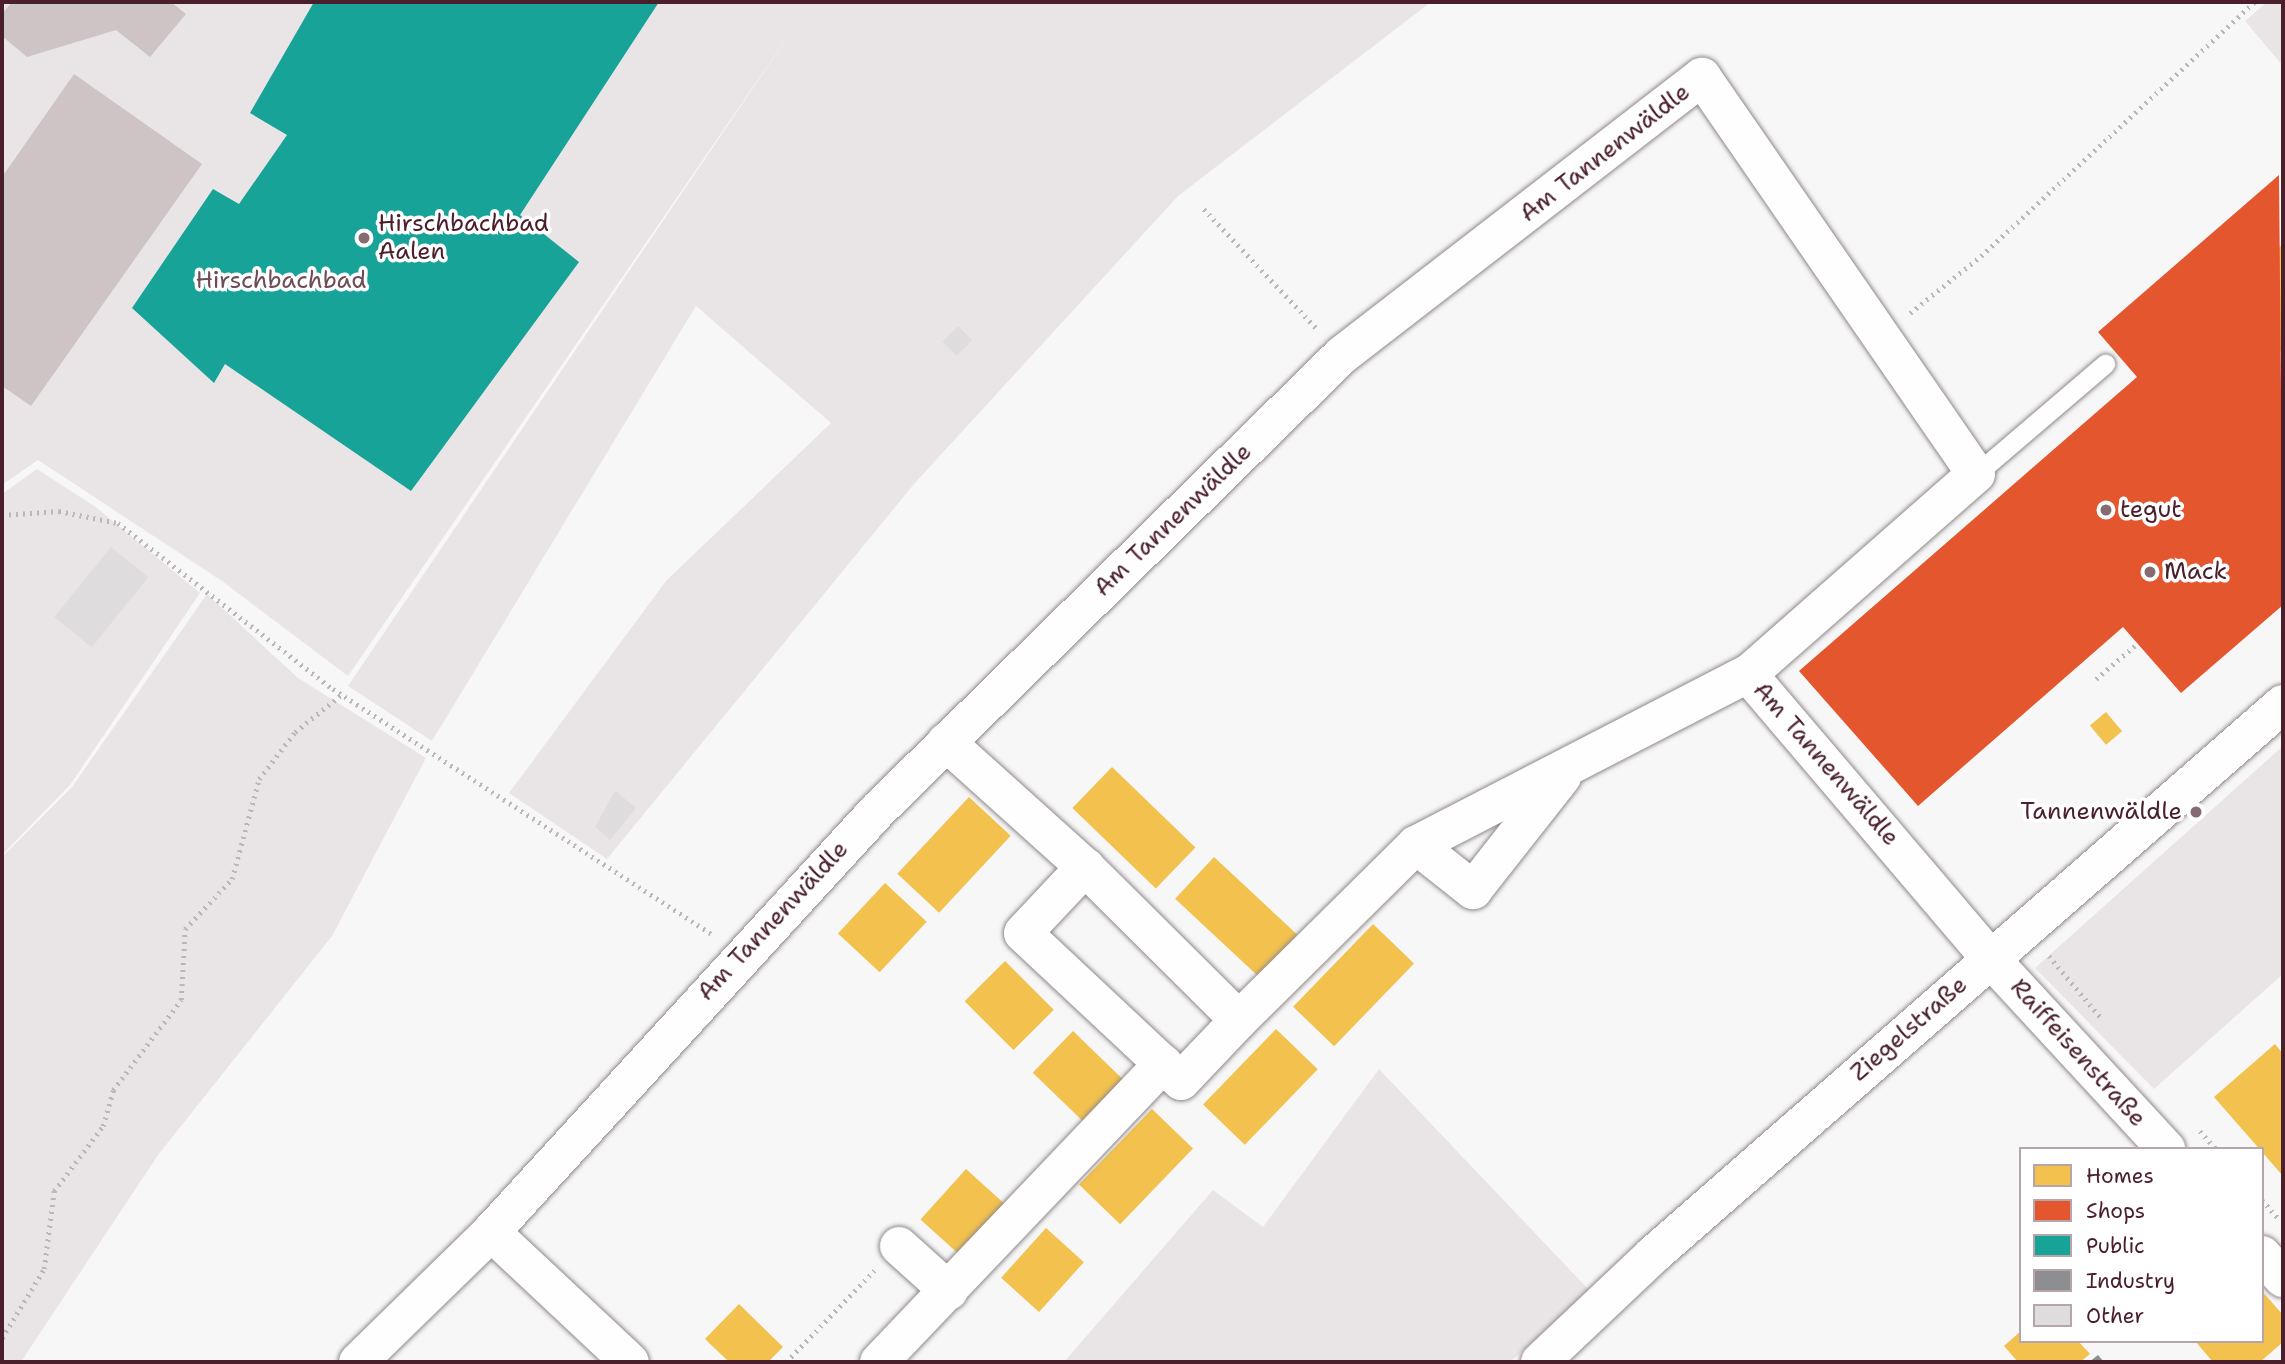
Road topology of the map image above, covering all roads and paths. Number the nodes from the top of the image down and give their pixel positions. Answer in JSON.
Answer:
{"nodes":[{"id":1,"x":2254,"y":2,"type":"edge"},
{"id":2,"x":1203,"y":209,"type":"dead end"},
{"id":3,"x":1883,"y":334,"type":"junction"},
{"id":4,"x":1342,"y":355,"type":"junction"},
{"id":5,"x":2105,"y":364,"type":"dead end"},
{"id":6,"x":1976,"y":474,"type":"junction"},
{"id":7,"x":2,"y":515,"type":"edge"},
{"id":8,"x":2138,"y":643,"type":"dead end"},
{"id":9,"x":1748,"y":674,"type":"junction"},
{"id":10,"x":2096,"y":679,"type":"dead end"},
{"id":11,"x":341,"y":695,"type":"junction"},
{"id":12,"x":2283,"y":704,"type":"edge"},
{"id":13,"x":946,"y":742,"type":"junction"},
{"id":14,"x":1568,"y":770,"type":"junction"},
{"id":15,"x":1416,"y":845,"type":"junction"},
{"id":16,"x":1085,"y":867,"type":"junction"},
{"id":17,"x":742,"y":953,"type":"junction"},
{"id":18,"x":1990,"y":958,"type":"junction"},
{"id":19,"x":1239,"y":1020,"type":"junction"},
{"id":20,"x":1163,"y":1064,"type":"junction"},
{"id":21,"x":2164,"y":1147,"type":"edge"},
{"id":22,"x":2264,"y":1202,"type":"edge"},
{"id":23,"x":2283,"y":1224,"type":"edge"},
{"id":24,"x":491,"y":1232,"type":"junction"},
{"id":25,"x":898,"y":1246,"type":"joint"},
{"id":26,"x":2264,"y":1257,"type":"edge"},
{"id":27,"x":2283,"y":1278,"type":"edge"},
{"id":28,"x":949,"y":1291,"type":"junction"},
{"id":29,"x":2,"y":1338,"type":"edge"},
{"id":30,"x":358,"y":1362,"type":"edge"},
{"id":31,"x":630,"y":1362,"type":"edge"},
{"id":32,"x":786,"y":1362,"type":"edge"},
{"id":33,"x":879,"y":1362,"type":"edge"},
{"id":34,"x":1540,"y":1362,"type":"edge"}],
"edges":[{"from":1,"to":3,"type":"path"},
{"from":2,"to":4,"type":"path"},
{"from":3,"to":4,"type":"street","name":"Am Tannenwäldle"},
{"from":3,"to":6,"type":"street","name":"Am Tannenwäldle"},
{"from":4,"to":13,"type":"street","name":"Am Tannenwäldle"},
{"from":5,"to":6,"type":"lane","name":"Am Tannenwäldle"},
{"from":6,"to":9,"type":"street","name":"Am Tannenwäldle"},
{"from":7,"to":11,"type":"path"},
{"from":8,"to":10,"type":"path"},
{"from":9,"to":14,"type":"street"},
{"from":9,"to":18,"type":"street","name":"Am Tannenwäldle"},
{"from":11,"to":17,"type":"path"},
{"from":11,"to":29,"type":"path"},
{"from":12,"to":18,"type":"street","name":"Ziegelstraße"},
{"from":13,"to":16,"type":"street"},
{"from":13,"to":17,"type":"street","name":"Am Tannenwäldle"},
{"from":14,"to":15,"type":"street"},
{"from":14,"to":15,"type":"street"},
{"from":15,"to":19,"type":"street"},
{"from":16,"to":19,"type":"street"},
{"from":16,"to":20,"type":"street"},
{"from":17,"to":24,"type":"street","name":"Am Tannenwäldle"},
{"from":18,"to":21,"type":"street","name":"Raiffeisenstraße"},
{"from":18,"to":34,"type":"street","name":"Ziegelstraße"},
{"from":19,"to":20,"type":"street"},
{"from":20,"to":28,"type":"street"},
{"from":22,"to":23,"type":"path"},
{"from":24,"to":30,"type":"street","name":"Am Tannenwäldle"},
{"from":24,"to":31,"type":"street"},
{"from":25,"to":28,"type":"street"},
{"from":25,"to":32,"type":"path"},
{"from":26,"to":27,"type":"street"},
{"from":28,"to":33,"type":"street"}]}
